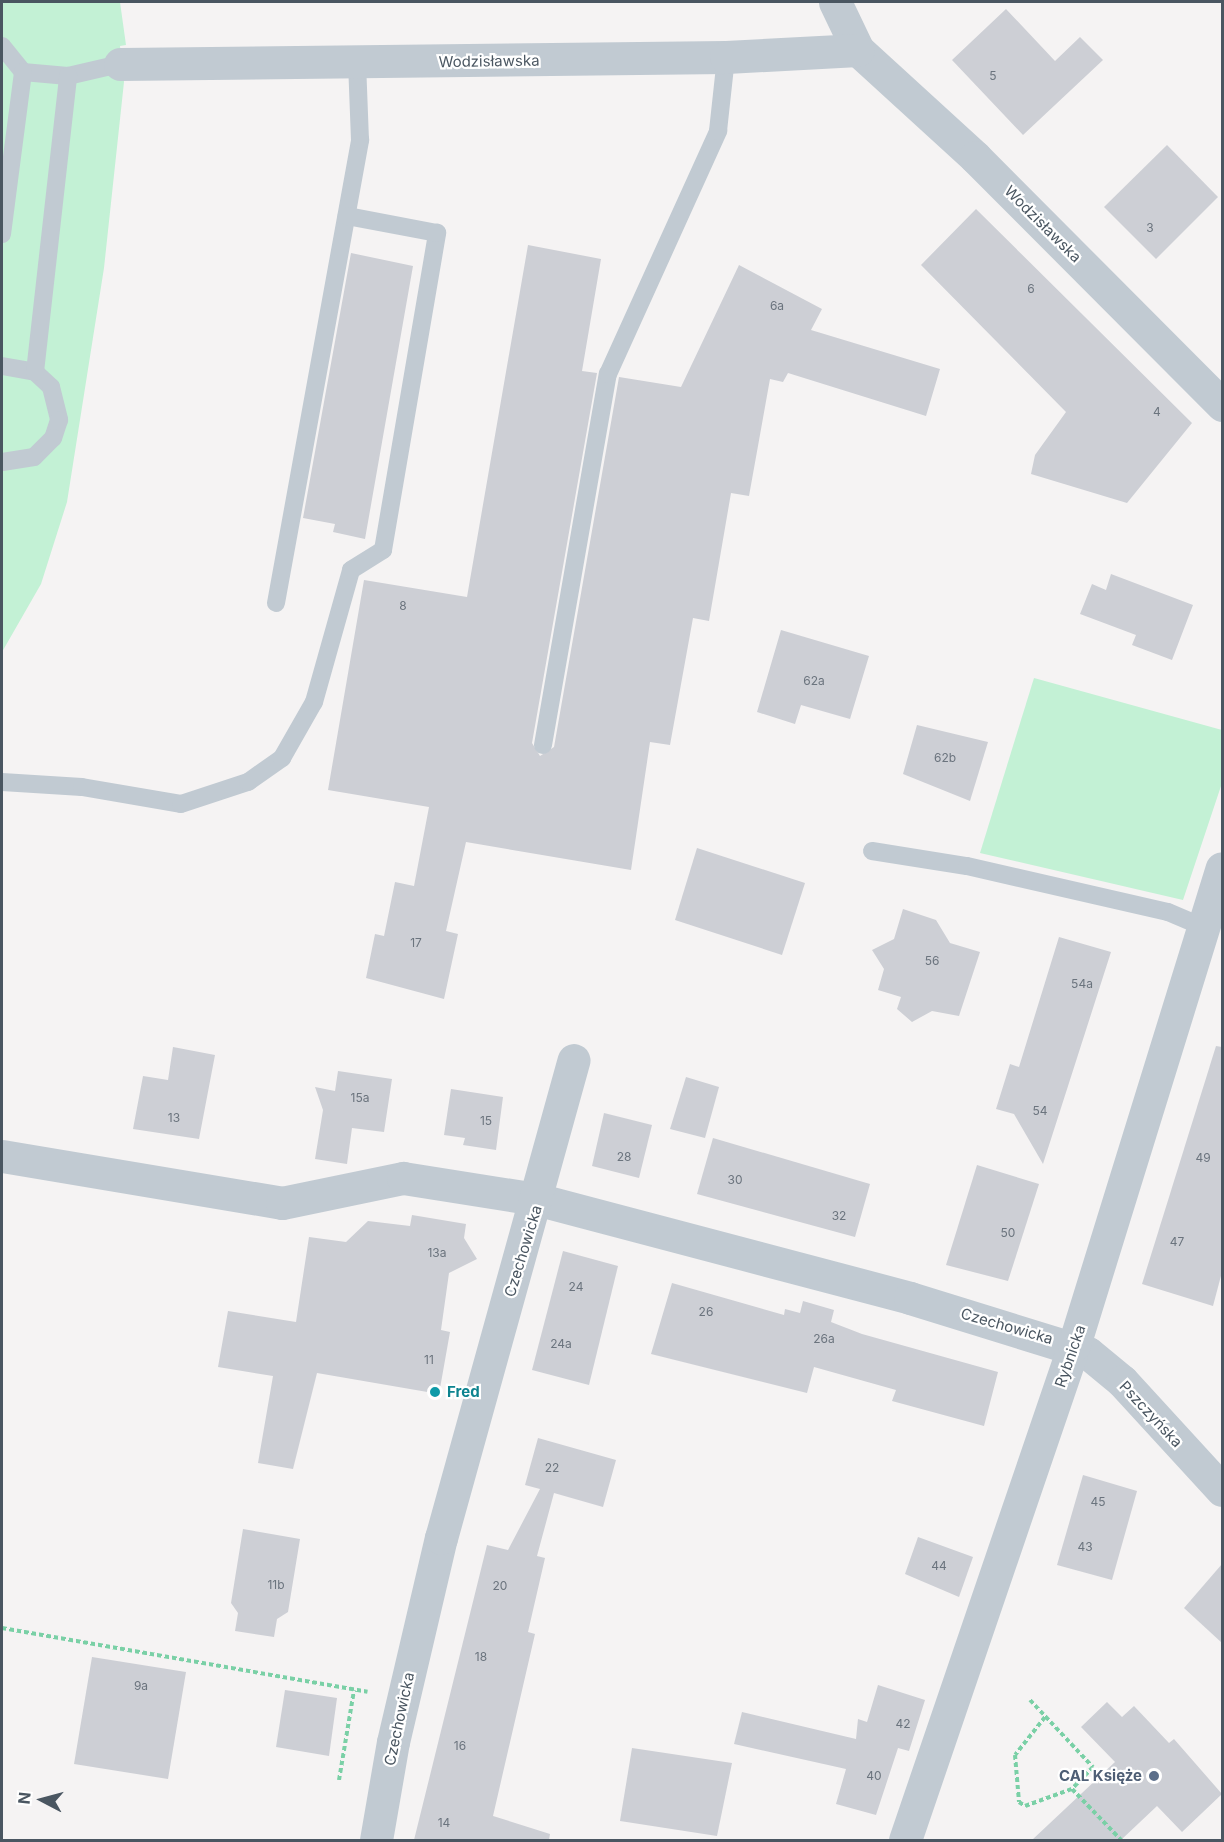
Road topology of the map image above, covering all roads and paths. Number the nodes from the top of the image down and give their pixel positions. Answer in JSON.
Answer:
{"nodes":[{"id":1,"x":835,"y":2,"type":"edge"},
{"id":2,"x":2,"y":46,"type":"edge"},
{"id":3,"x":858,"y":50,"type":"junction"},
{"id":4,"x":726,"y":57,"type":"junction"},
{"id":5,"x":357,"y":62,"type":"junction"},
{"id":6,"x":120,"y":64,"type":"joint"},
{"id":7,"x":23,"y":72,"type":"junction"},
{"id":8,"x":68,"y":76,"type":"junction"},
{"id":9,"x":347,"y":216,"type":"junction"},
{"id":10,"x":2,"y":234,"type":"edge"},
{"id":11,"x":2,"y":366,"type":"edge"},
{"id":12,"x":35,"y":372,"type":"junction"},
{"id":13,"x":1222,"y":405,"type":"edge"},
{"id":14,"x":2,"y":462,"type":"edge"},
{"id":15,"x":276,"y":603,"type":"dead end"},
{"id":16,"x":543,"y":745,"type":"dead end"},
{"id":17,"x":2,"y":782,"type":"edge"},
{"id":18,"x":872,"y":851,"type":"dead end"},
{"id":19,"x":1222,"y":868,"type":"edge"},
{"id":20,"x":1204,"y":927,"type":"junction"},
{"id":21,"x":574,"y":1060,"type":"dead end"},
{"id":22,"x":2,"y":1156,"type":"edge"},
{"id":23,"x":536,"y":1199,"type":"junction"},
{"id":24,"x":1074,"y":1345,"type":"junction"},
{"id":25,"x":1222,"y":1490,"type":"edge"},
{"id":26,"x":2,"y":1628,"type":"edge"},
{"id":27,"x":354,"y":1690,"type":"junction"},
{"id":28,"x":361,"y":1691,"type":"dead end"},
{"id":29,"x":1030,"y":1700,"type":"dead end"},
{"id":30,"x":1045,"y":1717,"type":"junction"},
{"id":31,"x":339,"y":1780,"type":"dead end"},
{"id":32,"x":1072,"y":1789,"type":"junction"},
{"id":33,"x":376,"y":1840,"type":"edge"},
{"id":34,"x":905,"y":1840,"type":"edge"},
{"id":35,"x":1121,"y":1840,"type":"edge"}],
"edges":[{"from":1,"to":3,"type":"street","name":"Wodzisławska"},
{"from":2,"to":7,"type":"lane"},
{"from":3,"to":4,"type":"street","name":"Wodzisławska"},
{"from":3,"to":13,"type":"street","name":"Wodzisławska"},
{"from":4,"to":5,"type":"street","name":"Wodzisławska"},
{"from":4,"to":16,"type":"lane"},
{"from":5,"to":6,"type":"street","name":"Wodzisławska"},
{"from":5,"to":9,"type":"lane"},
{"from":6,"to":8,"type":"lane"},
{"from":7,"to":8,"type":"lane"},
{"from":7,"to":10,"type":"lane"},
{"from":8,"to":12,"type":"lane"},
{"from":9,"to":15,"type":"lane"},
{"from":9,"to":17,"type":"lane"},
{"from":11,"to":12,"type":"lane"},
{"from":12,"to":14,"type":"lane"},
{"from":18,"to":20,"type":"lane"},
{"from":19,"to":20,"type":"street","name":"Rybnicka"},
{"from":20,"to":24,"type":"street","name":"Rybnicka"},
{"from":21,"to":23,"type":"street"},
{"from":22,"to":23,"type":"street"},
{"from":23,"to":24,"type":"street","name":"Czechowicka"},
{"from":23,"to":33,"type":"street","name":"Czechowicka"},
{"from":24,"to":25,"type":"street","name":"Pszczyńska"},
{"from":24,"to":34,"type":"street","name":"Rybnicka"},
{"from":26,"to":27,"type":"path"},
{"from":27,"to":28,"type":"path"},
{"from":27,"to":31,"type":"path"},
{"from":29,"to":30,"type":"path"},
{"from":30,"to":32,"type":"path"},
{"from":30,"to":32,"type":"path"},
{"from":32,"to":35,"type":"path"}]}
